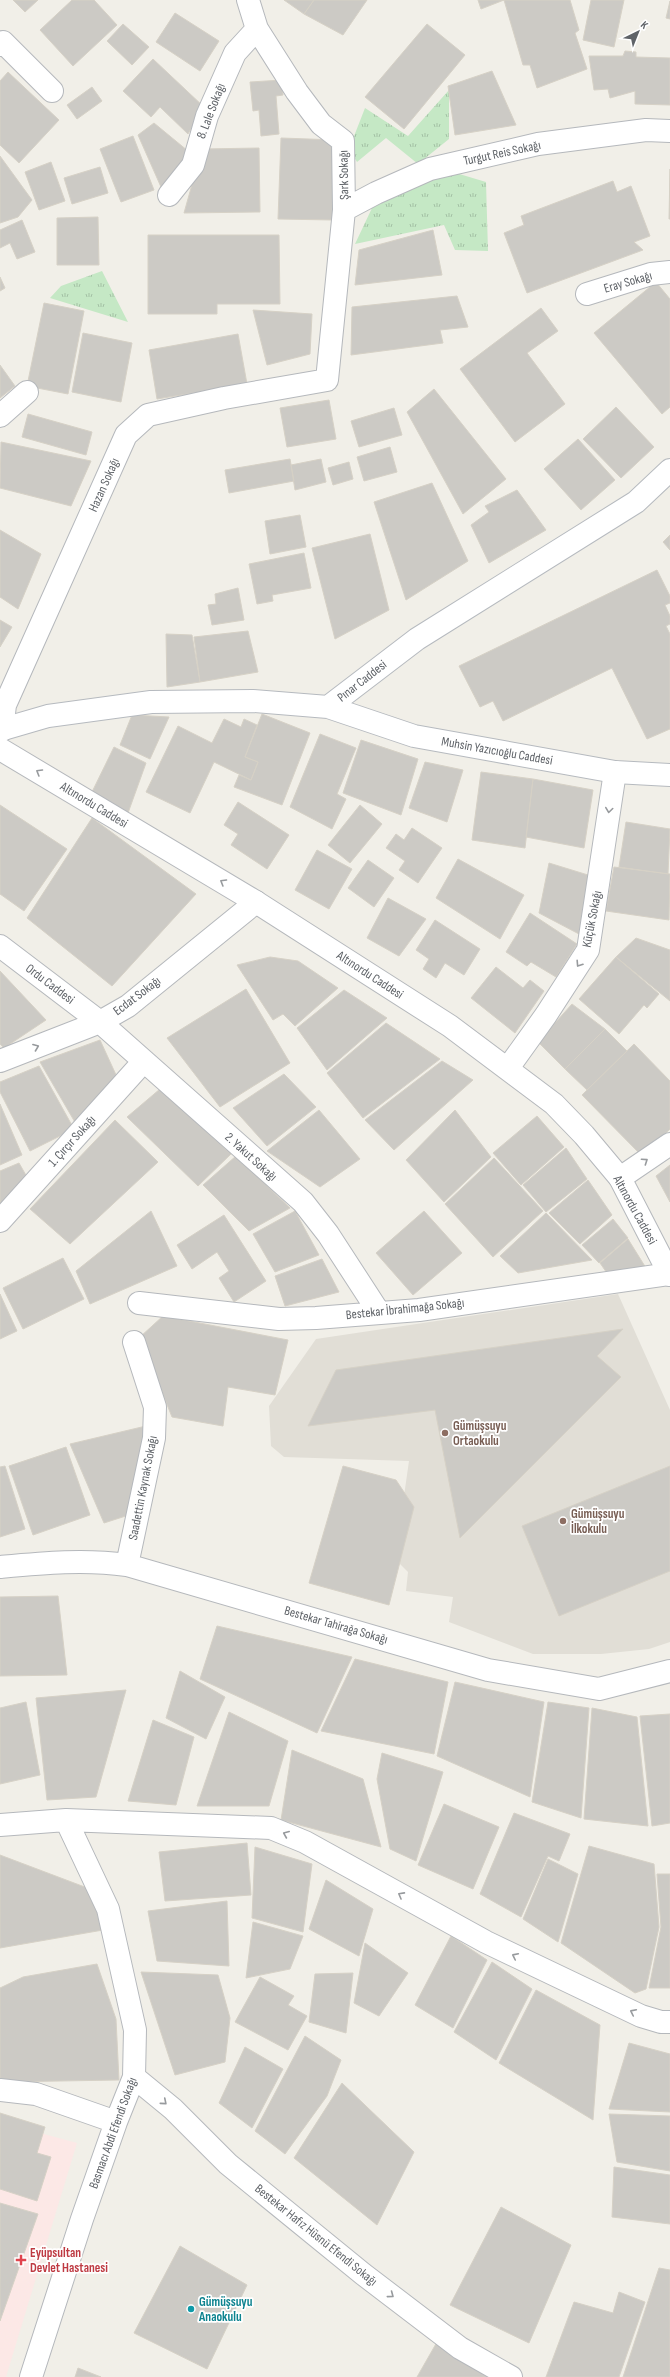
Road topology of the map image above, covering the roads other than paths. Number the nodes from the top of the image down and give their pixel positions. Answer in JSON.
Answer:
{"nodes":[{"id":1,"x":248,"y":0,"type":"edge"},
{"id":2,"x":257,"y":29,"type":"junction"},
{"id":3,"x":2,"y":44,"type":"edge"},
{"id":4,"x":52,"y":91,"type":"dead end"},
{"id":5,"x":670,"y":131,"type":"edge"},
{"id":6,"x":169,"y":195,"type":"dead end"},
{"id":7,"x":344,"y":210,"type":"junction"},
{"id":8,"x":670,"y":272,"type":"edge"},
{"id":9,"x":587,"y":294,"type":"dead end"},
{"id":10,"x":327,"y":380,"type":"joint"},
{"id":11,"x":26,"y":392,"type":"dead end"},
{"id":12,"x":0,"y":416,"type":"edge"},
{"id":13,"x":670,"y":470,"type":"edge"},
{"id":14,"x":328,"y":708,"type":"junction"},
{"id":15,"x":1,"y":736,"type":"edge"},
{"id":16,"x":615,"y":772,"type":"junction"},
{"id":17,"x":670,"y":775,"type":"edge"},
{"id":18,"x":256,"y":902,"type":"junction"},
{"id":19,"x":0,"y":946,"type":"edge"},
{"id":20,"x":100,"y":1022,"type":"junction"},
{"id":21,"x":0,"y":1061,"type":"edge"},
{"id":22,"x":144,"y":1061,"type":"junction"},
{"id":23,"x":508,"y":1068,"type":"junction"},
{"id":24,"x":670,"y":1144,"type":"edge"},
{"id":25,"x":620,"y":1178,"type":"junction"},
{"id":26,"x":0,"y":1221,"type":"edge"},
{"id":27,"x":670,"y":1274,"type":"edge"},
{"id":28,"x":139,"y":1303,"type":"dead end"},
{"id":29,"x":378,"y":1311,"type":"junction"},
{"id":30,"x":134,"y":1342,"type":"dead end"},
{"id":31,"x":127,"y":1565,"type":"junction"},
{"id":32,"x":0,"y":1567,"type":"edge"},
{"id":33,"x":670,"y":1671,"type":"edge"},
{"id":34,"x":66,"y":1820,"type":"junction"},
{"id":35,"x":0,"y":1825,"type":"edge"},
{"id":36,"x":670,"y":2022,"type":"edge"},
{"id":37,"x":134,"y":2077,"type":"junction"},
{"id":38,"x":0,"y":2090,"type":"edge"},
{"id":39,"x":116,"y":2122,"type":"junction"},
{"id":40,"x":31,"y":2377,"type":"edge"},
{"id":41,"x":511,"y":2377,"type":"edge"}],
"edges":[{"from":1,"to":2,"type":"street","name":"Şark Sokağı"},
{"from":2,"to":6,"type":"street","name":"8. Lale Sokağı"},
{"from":2,"to":7,"type":"street","name":"Şark Sokağı"},
{"from":3,"to":4,"type":"street"},
{"from":5,"to":7,"type":"street","name":"Turgut Reis Sokağı"},
{"from":7,"to":10,"type":"street","name":"Şark Sokağı"},
{"from":8,"to":9,"type":"street","name":"Eray Sokağı"},
{"from":10,"to":15,"type":"street","name":"Hazan Sokağı"},
{"from":11,"to":12,"type":"street"},
{"from":13,"to":14,"type":"street","name":"Pınar Caddesi"},
{"from":14,"to":15,"type":"street","name":"Pınar Caddesi"},
{"from":14,"to":16,"type":"street","name":"Muhsin Yazıcıoğlu Caddesi"},
{"from":18,"to":15,"type":"street","name":"Altınordu Caddesi","one_way":true},
{"from":16,"to":17,"type":"street","name":"Muhsin Yazıcıoğlu Caddesi"},
{"from":16,"to":23,"type":"street","name":"Küçük Sokağı","one_way":true},
{"from":18,"to":20,"type":"street","name":"Ecdat Sokağı"},
{"from":18,"to":23,"type":"street","name":"Altınordu Caddesi"},
{"from":19,"to":20,"type":"street","name":"Ordu Caddesi"},
{"from":21,"to":20,"type":"street","name":"Ecdat Sokağı","one_way":true},
{"from":20,"to":22,"type":"street","name":"2. Yakut Sokağı"},
{"from":22,"to":26,"type":"street","name":"1. Çırçır Sokağı"},
{"from":22,"to":29,"type":"street","name":"2. Yakut Sokağı"},
{"from":23,"to":25,"type":"street","name":"Altınordu Caddesi"},
{"from":25,"to":24,"type":"street","one_way":true},
{"from":25,"to":27,"type":"street","name":"Altınordu Caddesi"},
{"from":27,"to":29,"type":"street","name":"Bestekar İbrahimağa Sokağı"},
{"from":28,"to":29,"type":"street","name":"Bestekar İbrahimağa Sokağı"},
{"from":30,"to":31,"type":"street","name":"Saadettin Kaynak Sokağı"},
{"from":31,"to":32,"type":"street","name":"Bestekar Tahirağa Sokağı"},
{"from":31,"to":33,"type":"street","name":"Bestekar Tahirağa Sokağı"},
{"from":34,"to":35,"type":"street"},
{"from":36,"to":34,"type":"street","one_way":true},
{"from":34,"to":37,"type":"street","name":"Basmacı Abdi Efendi Sokağı"},
{"from":37,"to":39,"type":"street","name":"Basmacı Abdi Efendi Sokağı"},
{"from":37,"to":41,"type":"street","name":"Bestekar Hafız Hüsnü Efendi Sokağı","one_way":true},
{"from":38,"to":39,"type":"street"},
{"from":39,"to":40,"type":"street","name":"Basmacı Abdi Efendi Sokağı"}]}
